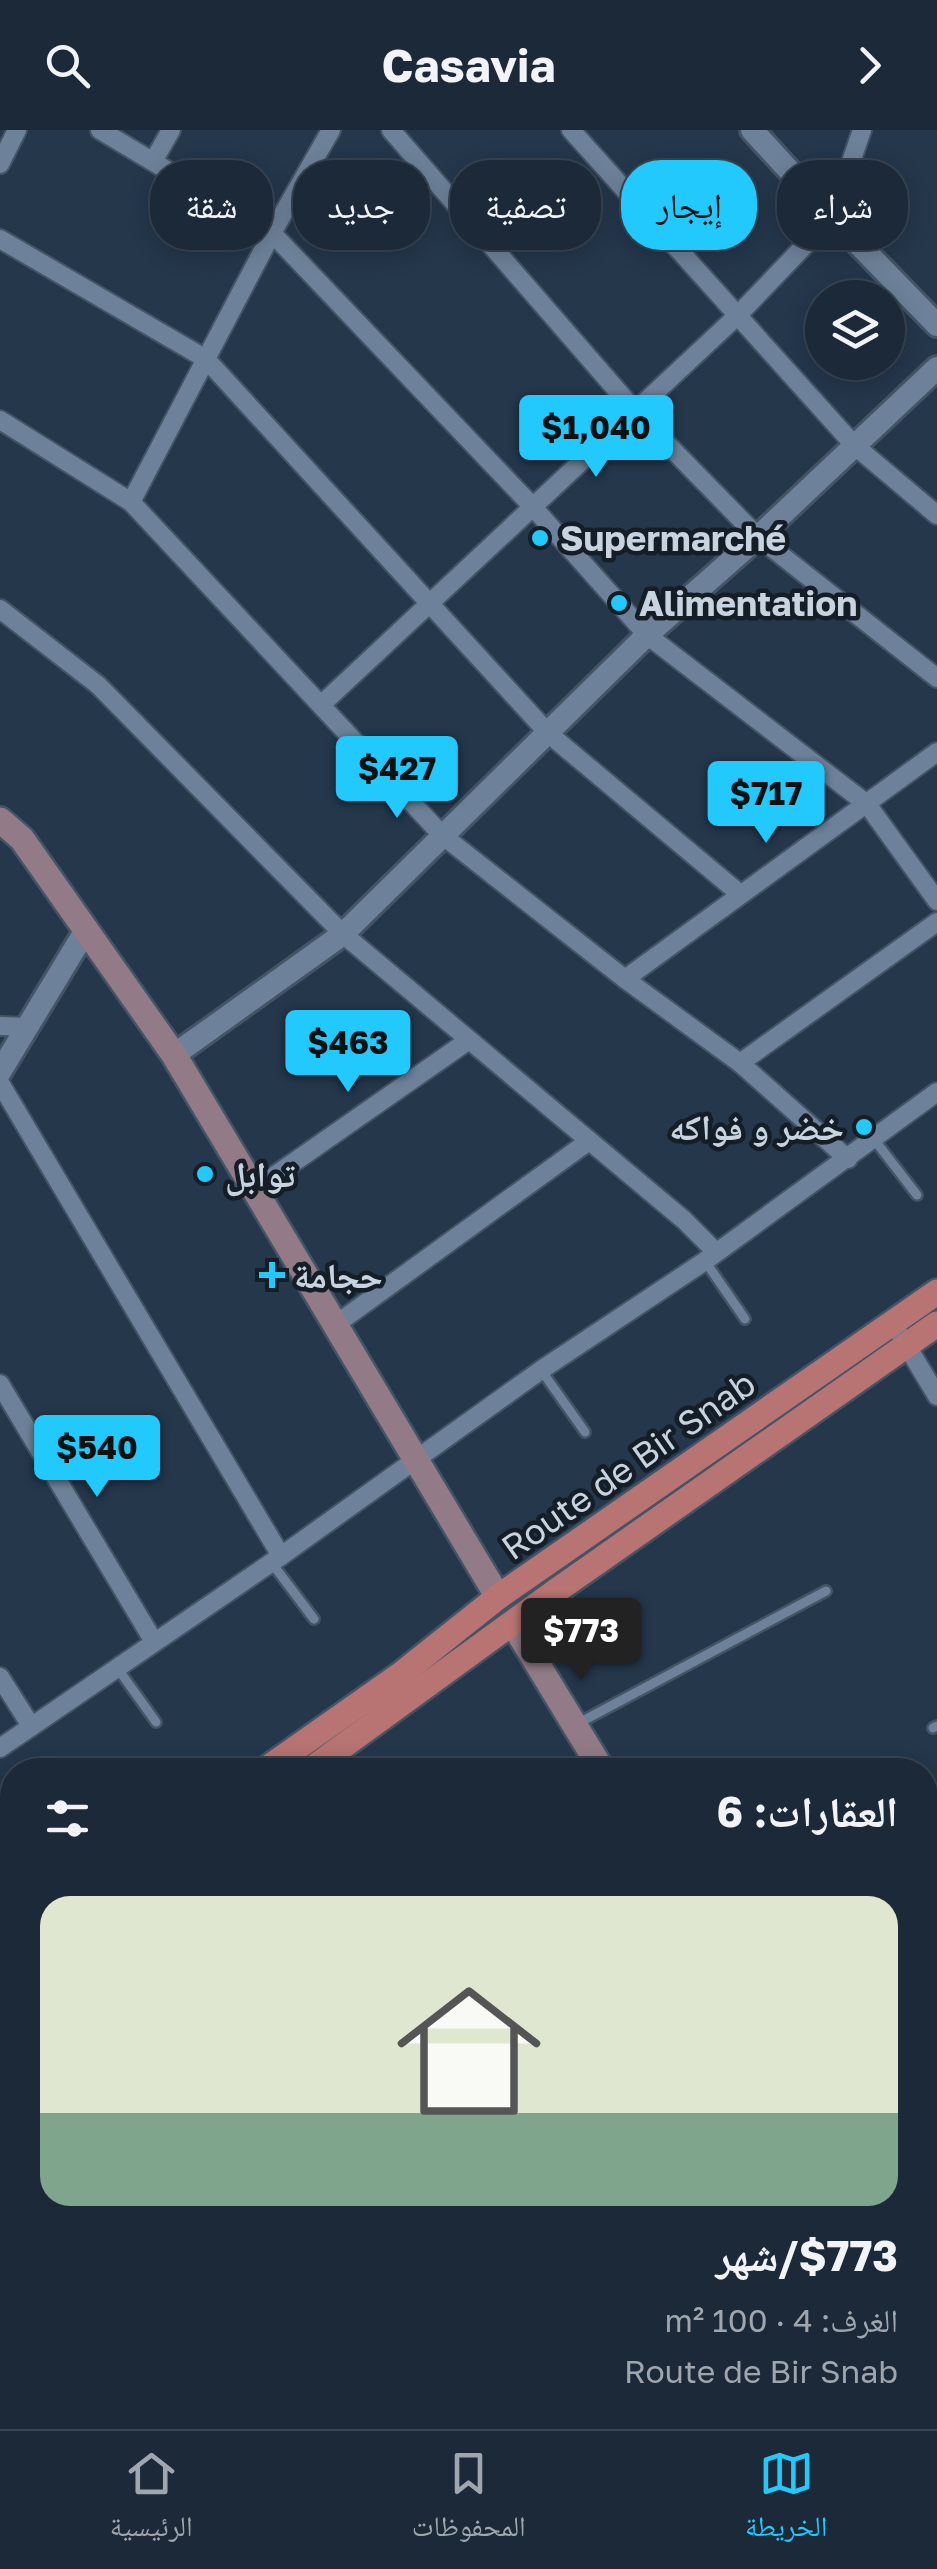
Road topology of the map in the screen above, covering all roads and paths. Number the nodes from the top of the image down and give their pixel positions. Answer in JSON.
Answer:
{"nodes":[{"id":1,"x":18,"y":130,"type":"edge"},
{"id":2,"x":100,"y":130,"type":"edge"},
{"id":3,"x":171,"y":130,"type":"edge"},
{"id":4,"x":332,"y":130,"type":"edge"},
{"id":5,"x":390,"y":130,"type":"edge"},
{"id":6,"x":571,"y":130,"type":"edge"},
{"id":7,"x":752,"y":130,"type":"edge"},
{"id":8,"x":862,"y":130,"type":"edge"},
{"id":9,"x":154,"y":160,"type":"joint"},
{"id":10,"x":779,"y":160,"type":"edge"},
{"id":11,"x":852,"y":160,"type":"edge"},
{"id":12,"x":0,"y":164,"type":"edge"},
{"id":13,"x":273,"y":231,"type":"edge"},
{"id":14,"x":273,"y":234,"type":"edge"},
{"id":15,"x":0,"y":239,"type":"edge"},
{"id":16,"x":263,"y":250,"type":"edge"},
{"id":17,"x":801,"y":250,"type":"edge"},
{"id":18,"x":863,"y":250,"type":"edge"},
{"id":19,"x":738,"y":315,"type":"junction"},
{"id":20,"x":937,"y":325,"type":"edge"},
{"id":21,"x":206,"y":360,"type":"junction"},
{"id":22,"x":937,"y":368,"type":"edge"},
{"id":23,"x":635,"y":411,"type":"junction"},
{"id":24,"x":0,"y":420,"type":"edge"},
{"id":25,"x":854,"y":445,"type":"junction"},
{"id":26,"x":131,"y":502,"type":"junction"},
{"id":27,"x":532,"y":506,"type":"junction"},
{"id":28,"x":937,"y":515,"type":"edge"},
{"id":29,"x":758,"y":538,"type":"junction"},
{"id":30,"x":429,"y":604,"type":"junction"},
{"id":31,"x":0,"y":609,"type":"edge"},
{"id":32,"x":646,"y":635,"type":"junction"},
{"id":33,"x":937,"y":678,"type":"edge"},
{"id":34,"x":322,"y":704,"type":"junction"},
{"id":35,"x":549,"y":734,"type":"junction"},
{"id":36,"x":937,"y":752,"type":"edge"},
{"id":37,"x":867,"y":804,"type":"junction"},
{"id":38,"x":0,"y":820,"type":"edge"},
{"id":39,"x":442,"y":836,"type":"junction"},
{"id":40,"x":740,"y":894,"type":"junction"},
{"id":41,"x":937,"y":900,"type":"edge"},
{"id":42,"x":937,"y":922,"type":"edge"},
{"id":43,"x":86,"y":930,"type":"junction"},
{"id":44,"x":344,"y":934,"type":"junction"},
{"id":45,"x":624,"y":979,"type":"junction"},
{"id":46,"x":0,"y":1026,"type":"edge"},
{"id":47,"x":26,"y":1026,"type":"junction"},
{"id":48,"x":468,"y":1040,"type":"junction"},
{"id":49,"x":174,"y":1055,"type":"junction"},
{"id":50,"x":740,"y":1064,"type":"junction"},
{"id":51,"x":0,"y":1072,"type":"edge"},
{"id":52,"x":0,"y":1083,"type":"edge"},
{"id":53,"x":937,"y":1092,"type":"edge"},
{"id":54,"x":873,"y":1138,"type":"junction"},
{"id":55,"x":589,"y":1141,"type":"junction"},
{"id":56,"x":848,"y":1159,"type":"junction"},
{"id":57,"x":254,"y":1190,"type":"junction"},
{"id":58,"x":916,"y":1194,"type":"dead end"},
{"id":59,"x":711,"y":1256,"type":"junction"},
{"id":60,"x":937,"y":1292,"type":"edge"},
{"id":61,"x":745,"y":1319,"type":"dead end"},
{"id":62,"x":937,"y":1324,"type":"edge"},
{"id":63,"x":335,"y":1325,"type":"junction"},
{"id":64,"x":899,"y":1334,"type":"junction"},
{"id":65,"x":540,"y":1370,"type":"junction"},
{"id":66,"x":0,"y":1384,"type":"edge"},
{"id":67,"x":937,"y":1396,"type":"edge"},
{"id":68,"x":585,"y":1432,"type":"dead end"},
{"id":69,"x":415,"y":1458,"type":"junction"},
{"id":70,"x":276,"y":1559,"type":"junction"},
{"id":71,"x":826,"y":1591,"type":"dead end"},
{"id":72,"x":495,"y":1600,"type":"junction"},
{"id":73,"x":314,"y":1620,"type":"dead end"},
{"id":74,"x":512,"y":1625,"type":"junction"},
{"id":75,"x":153,"y":1640,"type":"junction"},
{"id":76,"x":116,"y":1667,"type":"junction"},
{"id":77,"x":0,"y":1678,"type":"edge"},
{"id":78,"x":156,"y":1722,"type":"dead end"},
{"id":79,"x":574,"y":1725,"type":"junction"},
{"id":80,"x":32,"y":1726,"type":"junction"},
{"id":81,"x":0,"y":1748,"type":"edge"},
{"id":82,"x":282,"y":1758,"type":"edge"},
{"id":83,"x":327,"y":1758,"type":"edge"},
{"id":84,"x":595,"y":1758,"type":"edge"}],
"edges":[{"from":1,"to":12,"type":"street"},
{"from":2,"to":9,"type":"street"},
{"from":3,"to":9,"type":"street"},
{"from":4,"to":13,"type":"street"},
{"from":5,"to":23,"type":"street"},
{"from":6,"to":19,"type":"street"},
{"from":7,"to":10,"type":"street"},
{"from":8,"to":11,"type":"street"},
{"from":14,"to":27,"type":"street"},
{"from":15,"to":21,"type":"street"},
{"from":16,"to":21,"type":"street"},
{"from":17,"to":19,"type":"street"},
{"from":18,"to":20,"type":"street"},
{"from":19,"to":23,"type":"street"},
{"from":19,"to":25,"type":"street"},
{"from":21,"to":26,"type":"street"},
{"from":21,"to":30,"type":"street"},
{"from":22,"to":25,"type":"street"},
{"from":23,"to":27,"type":"street"},
{"from":23,"to":29,"type":"street"},
{"from":24,"to":26,"type":"street"},
{"from":25,"to":28,"type":"street"},
{"from":25,"to":29,"type":"street"},
{"from":26,"to":34,"type":"street"},
{"from":27,"to":30,"type":"street"},
{"from":27,"to":32,"type":"street"},
{"from":29,"to":32,"type":"street"},
{"from":29,"to":33,"type":"street"},
{"from":30,"to":34,"type":"street"},
{"from":30,"to":35,"type":"street"},
{"from":31,"to":44,"type":"street"},
{"from":32,"to":35,"type":"street"},
{"from":32,"to":37,"type":"street"},
{"from":34,"to":39,"type":"street"},
{"from":35,"to":39,"type":"street"},
{"from":35,"to":40,"type":"street"},
{"from":36,"to":37,"type":"street"},
{"from":37,"to":40,"type":"street"},
{"from":37,"to":41,"type":"street"},
{"from":38,"to":43,"type":"main road"},
{"from":39,"to":44,"type":"street"},
{"from":39,"to":45,"type":"street"},
{"from":40,"to":45,"type":"street"},
{"from":42,"to":50,"type":"street"},
{"from":43,"to":47,"type":"street"},
{"from":43,"to":49,"type":"main road"},
{"from":44,"to":48,"type":"street"},
{"from":44,"to":49,"type":"street"},
{"from":45,"to":50,"type":"street"},
{"from":46,"to":47,"type":"street"},
{"from":47,"to":51,"type":"street"},
{"from":48,"to":55,"type":"street"},
{"from":48,"to":57,"type":"street"},
{"from":49,"to":57,"type":"main road"},
{"from":50,"to":56,"type":"street"},
{"from":52,"to":70,"type":"street"},
{"from":53,"to":54,"type":"street"},
{"from":54,"to":56,"type":"street"},
{"from":54,"to":58,"type":"lane"},
{"from":55,"to":59,"type":"street"},
{"from":55,"to":63,"type":"street"},
{"from":56,"to":59,"type":"street"},
{"from":57,"to":63,"type":"main road"},
{"from":59,"to":61,"type":"lane"},
{"from":59,"to":65,"type":"street"},
{"from":60,"to":64,"type":"main road","name":"Route de Bir Snab"},
{"from":62,"to":64,"type":"main road","name":"Route de Bir Snab"},
{"from":63,"to":69,"type":"main road"},
{"from":64,"to":67,"type":"street"},
{"from":64,"to":72,"type":"main road","name":"Route de Bir Snab"},
{"from":64,"to":74,"type":"main road","name":"Route de Bir Snab"},
{"from":65,"to":68,"type":"lane"},
{"from":65,"to":69,"type":"street"},
{"from":66,"to":75,"type":"street"},
{"from":69,"to":70,"type":"street"},
{"from":69,"to":72,"type":"main road"},
{"from":70,"to":73,"type":"lane"},
{"from":70,"to":75,"type":"street"},
{"from":71,"to":79,"type":"lane"},
{"from":72,"to":74,"type":"main road"},
{"from":72,"to":74,"type":"main road"},
{"from":72,"to":82,"type":"main road","name":"Route de Bir Snab"},
{"from":74,"to":79,"type":"main road"},
{"from":74,"to":83,"type":"main road","name":"Route de Bir Snab"},
{"from":75,"to":76,"type":"street"},
{"from":76,"to":78,"type":"lane"},
{"from":76,"to":80,"type":"street"},
{"from":77,"to":80,"type":"street"},
{"from":79,"to":84,"type":"main road"},
{"from":80,"to":81,"type":"street"}]}
